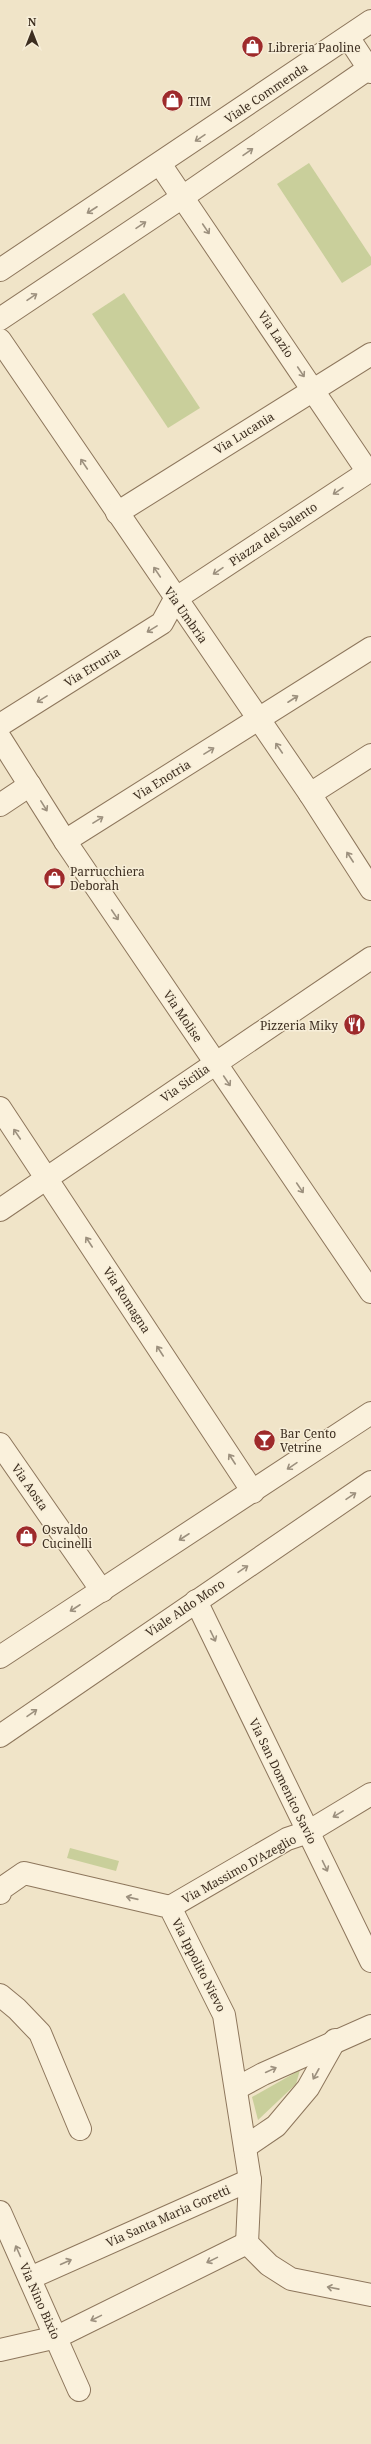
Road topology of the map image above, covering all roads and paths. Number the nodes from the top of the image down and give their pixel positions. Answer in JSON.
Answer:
{"nodes":[{"id":1,"x":371,"y":21,"type":"edge"},
{"id":2,"x":348,"y":37,"type":"junction"},
{"id":3,"x":370,"y":69,"type":"edge"},
{"id":4,"x":160,"y":164,"type":"junction"},
{"id":5,"x":184,"y":196,"type":"junction"},
{"id":6,"x":0,"y":270,"type":"edge"},
{"id":7,"x":0,"y":319,"type":"edge"},
{"id":8,"x":0,"y":340,"type":"edge"},
{"id":9,"x":371,"y":354,"type":"edge"},
{"id":10,"x":313,"y":390,"type":"junction"},
{"id":11,"x":369,"y":471,"type":"edge"},
{"id":12,"x":117,"y":513,"type":"junction"},
{"id":13,"x":175,"y":599,"type":"junction"},
{"id":14,"x":371,"y":648,"type":"edge"},
{"id":15,"x":260,"y":720,"type":"junction"},
{"id":16,"x":0,"y":725,"type":"edge"},
{"id":17,"x":0,"y":738,"type":"edge"},
{"id":18,"x":371,"y":755,"type":"edge"},
{"id":19,"x":30,"y":785,"type":"junction"},
{"id":20,"x":310,"y":794,"type":"junction"},
{"id":21,"x":0,"y":805,"type":"edge"},
{"id":22,"x":65,"y":841,"type":"junction"},
{"id":23,"x":371,"y":890,"type":"edge"},
{"id":24,"x":371,"y":958,"type":"edge"},
{"id":25,"x":215,"y":1063,"type":"junction"},
{"id":26,"x":0,"y":1108,"type":"edge"},
{"id":27,"x":47,"y":1178,"type":"junction"},
{"id":28,"x":0,"y":1210,"type":"edge"},
{"id":29,"x":371,"y":1292,"type":"edge"},
{"id":30,"x":371,"y":1413,"type":"edge"},
{"id":31,"x":0,"y":1444,"type":"edge"},
{"id":32,"x":371,"y":1482,"type":"edge"},
{"id":33,"x":253,"y":1492,"type":"junction"},
{"id":34,"x":102,"y":1591,"type":"junction"},
{"id":35,"x":196,"y":1601,"type":"junction"},
{"id":36,"x":0,"y":1657,"type":"edge"},
{"id":37,"x":0,"y":1736,"type":"edge"},
{"id":38,"x":371,"y":1794,"type":"edge"},
{"id":39,"x":308,"y":1832,"type":"junction"},
{"id":40,"x":0,"y":1894,"type":"edge"},
{"id":41,"x":170,"y":1908,"type":"junction"},
{"id":42,"x":371,"y":1961,"type":"edge"},
{"id":43,"x":0,"y":1994,"type":"edge"},
{"id":44,"x":371,"y":2026,"type":"edge"},
{"id":45,"x":335,"y":2040,"type":"junction"},
{"id":46,"x":237,"y":2088,"type":"junction"},
{"id":47,"x":80,"y":2129,"type":"dead end"},
{"id":48,"x":245,"y":2147,"type":"junction"},
{"id":49,"x":250,"y":2180,"type":"junction"},
{"id":50,"x":0,"y":2212,"type":"edge"},
{"id":51,"x":247,"y":2243,"type":"junction"},
{"id":52,"x":30,"y":2278,"type":"junction"},
{"id":53,"x":371,"y":2295,"type":"edge"},
{"id":54,"x":57,"y":2337,"type":"junction"},
{"id":55,"x":0,"y":2350,"type":"edge"},
{"id":56,"x":79,"y":2390,"type":"dead end"}],
"edges":[{"from":1,"to":2,"type":"street","name":"Viale Commenda"},
{"from":2,"to":3,"type":"street"},
{"from":2,"to":4,"type":"street","name":"Viale Commenda","one_way":true},
{"from":5,"to":3,"type":"street","one_way":true},
{"from":4,"to":5,"type":"street"},
{"from":4,"to":6,"type":"street","name":"Viale Commenda","one_way":true},
{"from":7,"to":5,"type":"street","one_way":true},
{"from":5,"to":10,"type":"street","name":"Via Lazio","one_way":true},
{"from":12,"to":8,"type":"street","name":"Via Umbria","one_way":true},
{"from":9,"to":10,"type":"street","name":"Via Lucania"},
{"from":10,"to":11,"type":"street","name":"Via Lazio"},
{"from":10,"to":12,"type":"street","name":"Via Lucania"},
{"from":11,"to":13,"type":"street","name":"Piazza del Salento","one_way":true},
{"from":13,"to":12,"type":"street","name":"Via Umbria","one_way":true},
{"from":13,"to":15,"type":"street","name":"Via Umbria"},
{"from":13,"to":16,"type":"street","name":"Via Etruria","one_way":true},
{"from":15,"to":14,"type":"street","one_way":true},
{"from":20,"to":15,"type":"street","name":"Via Umbria","one_way":true},
{"from":22,"to":15,"type":"street","name":"Via Enotria","one_way":true},
{"from":17,"to":19,"type":"street","name":"Via Molise"},
{"from":18,"to":20,"type":"street"},
{"from":19,"to":21,"type":"street"},
{"from":19,"to":22,"type":"street","name":"Via Molise","one_way":true},
{"from":23,"to":20,"type":"street","name":"Via Umbria","one_way":true},
{"from":22,"to":25,"type":"street","name":"Via Molise","one_way":true},
{"from":24,"to":25,"type":"street","name":"Via Sicilia"},
{"from":25,"to":27,"type":"street","name":"Via Sicilia"},
{"from":25,"to":29,"type":"street","name":"Via Molise","one_way":true},
{"from":27,"to":26,"type":"street","name":"Via Romagna","one_way":true},
{"from":27,"to":28,"type":"street","name":"Via Sicilia"},
{"from":33,"to":27,"type":"street","name":"Via Romagna","one_way":true},
{"from":30,"to":33,"type":"street","one_way":true},
{"from":31,"to":34,"type":"street","name":"Via Aosta"},
{"from":35,"to":32,"type":"street","name":"Viale Aldo Moro","one_way":true},
{"from":33,"to":34,"type":"street","one_way":true},
{"from":34,"to":36,"type":"street","one_way":true},
{"from":37,"to":35,"type":"street","name":"Viale Aldo Moro","one_way":true},
{"from":35,"to":39,"type":"street","name":"Via San Domenico Savio","one_way":true},
{"from":38,"to":39,"type":"street","name":"Via Massimo D'Azeglio","one_way":true},
{"from":39,"to":41,"type":"street","name":"Via Massimo D'Azeglio"},
{"from":39,"to":42,"type":"street","name":"Via San Domenico Savio","one_way":true},
{"from":41,"to":40,"type":"street","name":"Via Ippolito Nievo","one_way":true},
{"from":41,"to":46,"type":"street","name":"Via Ippolito Nievo"},
{"from":43,"to":47,"type":"street"},
{"from":44,"to":45,"type":"street"},
{"from":46,"to":45,"type":"street","one_way":true},
{"from":45,"to":48,"type":"street","one_way":true},
{"from":46,"to":48,"type":"street","name":"Via Ippolito Nievo"},
{"from":48,"to":49,"type":"street","name":"Via Ippolito Nievo"},
{"from":49,"to":51,"type":"street","name":"Via Santa Maria Goretti"},
{"from":52,"to":49,"type":"street","name":"Via Santa Maria Goretti","one_way":true},
{"from":52,"to":50,"type":"street","name":"Via Nino Bixio","one_way":true},
{"from":53,"to":51,"type":"street","one_way":true},
{"from":51,"to":54,"type":"street","one_way":true},
{"from":52,"to":54,"type":"street","name":"Via Nino Bixio"},
{"from":54,"to":55,"type":"street"},
{"from":54,"to":56,"type":"street","name":"Via Nino Bixio"}]}
